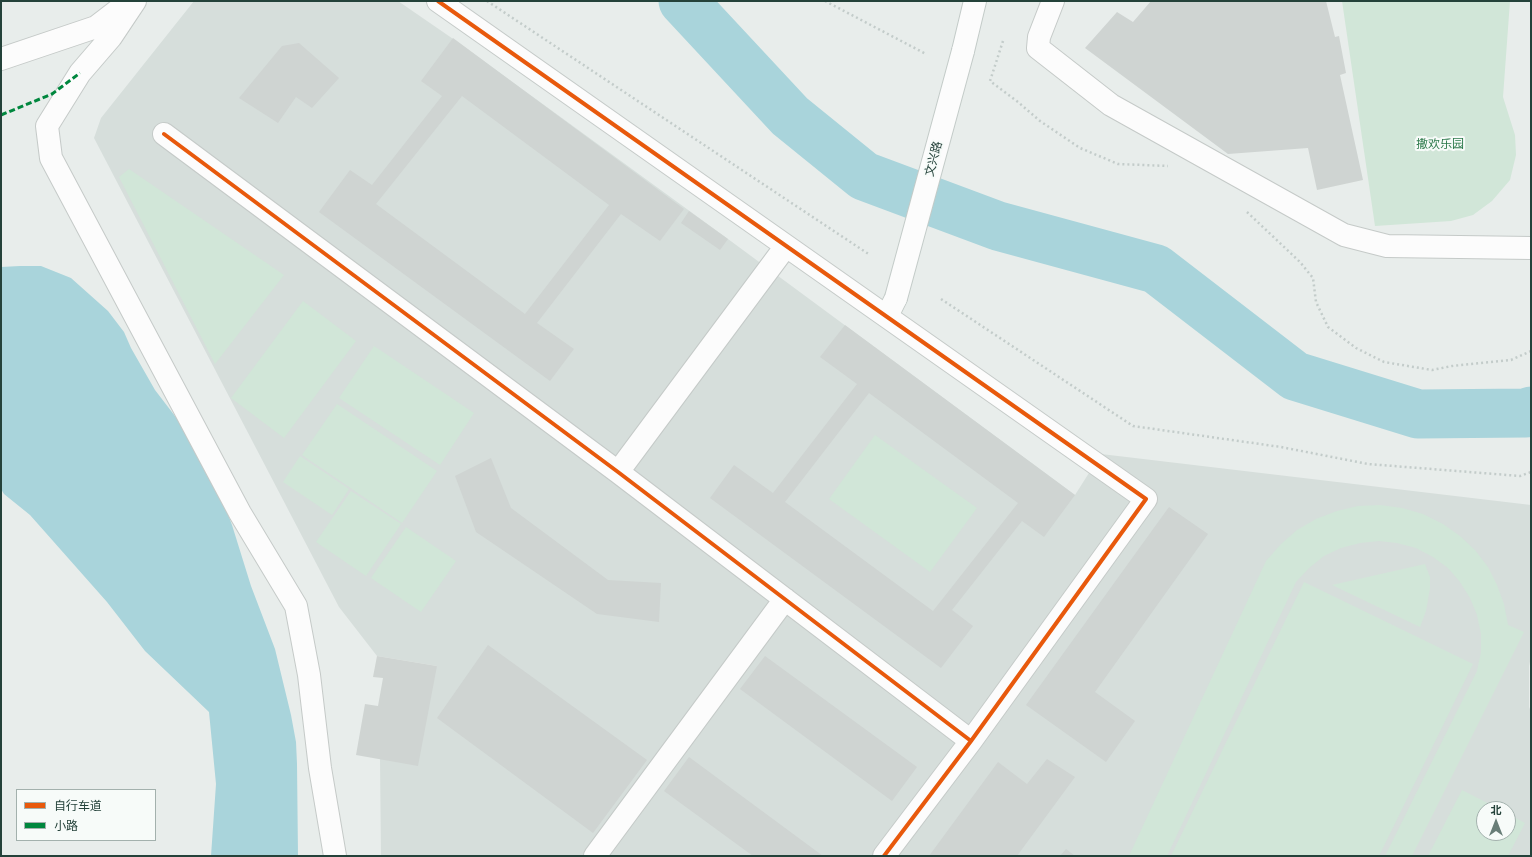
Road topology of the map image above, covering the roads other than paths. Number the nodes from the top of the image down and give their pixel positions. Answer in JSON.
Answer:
{"nodes":[{"id":1,"x":130,"y":1,"type":"edge"},
{"id":2,"x":135,"y":1,"type":"edge"},
{"id":3,"x":438,"y":1,"type":"edge"},
{"id":4,"x":975,"y":1,"type":"edge"},
{"id":5,"x":1053,"y":1,"type":"edge"},
{"id":6,"x":1,"y":60,"type":"edge"},
{"id":7,"x":164,"y":134,"type":"dead end"},
{"id":8,"x":786,"y":246,"type":"junction"},
{"id":9,"x":1531,"y":248,"type":"edge"},
{"id":10,"x":892,"y":307,"type":"junction"},
{"id":11,"x":618,"y":472,"type":"junction"},
{"id":12,"x":785,"y":599,"type":"junction"},
{"id":13,"x":971,"y":741,"type":"junction"},
{"id":14,"x":335,"y":856,"type":"edge"},
{"id":15,"x":595,"y":856,"type":"edge"},
{"id":16,"x":884,"y":856,"type":"edge"}],
"edges":[{"from":1,"to":6,"type":"street"},
{"from":2,"to":14,"type":"street"},
{"from":3,"to":8,"type":"street"},
{"from":4,"to":10,"type":"street","name":"文兴路","bridge":true},
{"from":5,"to":9,"type":"street"},
{"from":7,"to":11,"type":"street"},
{"from":8,"to":10,"type":"street"},
{"from":8,"to":11,"type":"street"},
{"from":10,"to":13,"type":"street"},
{"from":11,"to":12,"type":"street"},
{"from":12,"to":13,"type":"street"},
{"from":12,"to":15,"type":"street"},
{"from":13,"to":16,"type":"street"}]}
